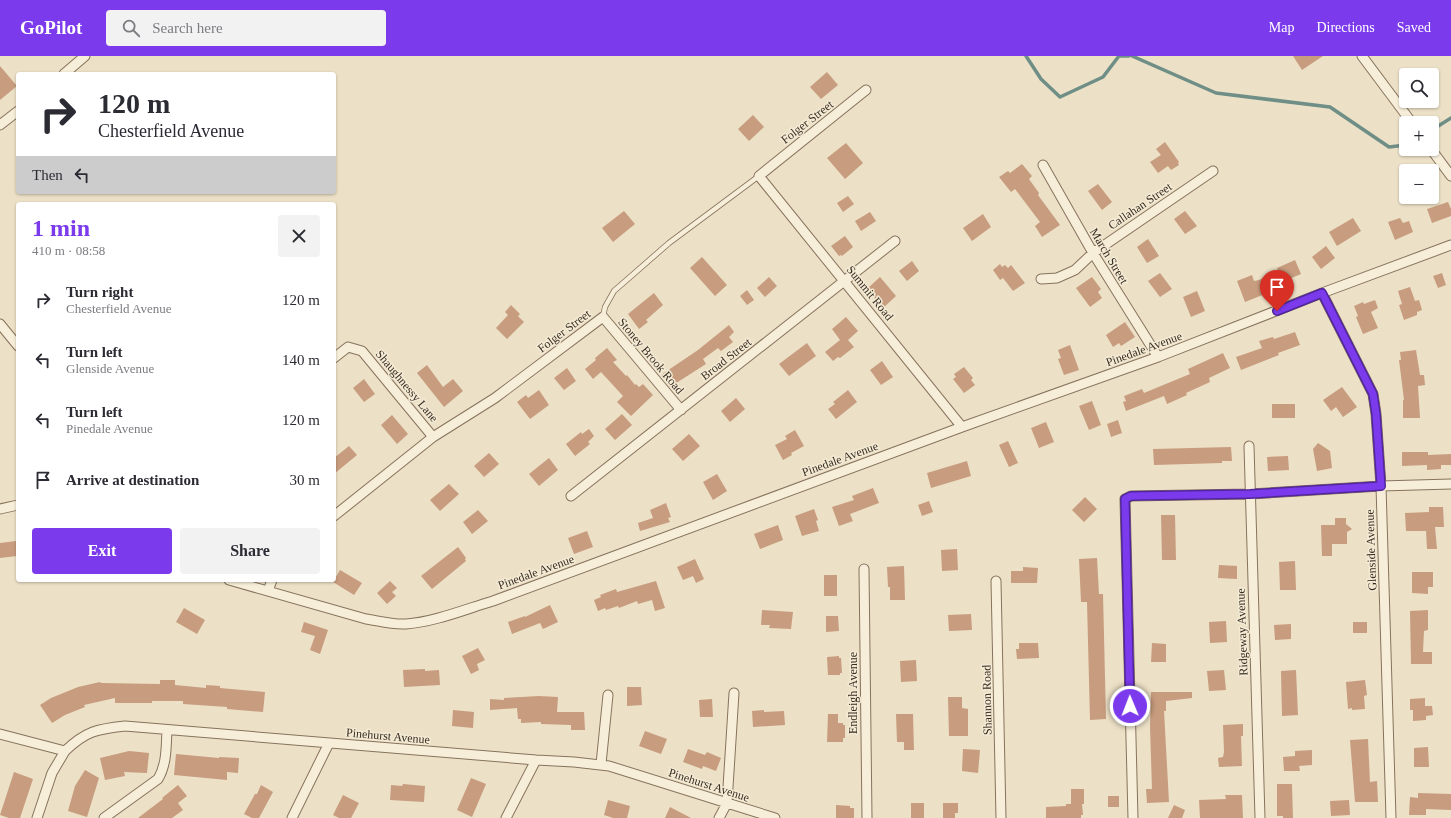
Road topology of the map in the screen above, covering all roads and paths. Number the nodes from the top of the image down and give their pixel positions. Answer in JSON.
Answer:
{"nodes":[{"id":1,"x":85,"y":56,"type":"edge"},
{"id":2,"x":1362,"y":56,"type":"edge"},
{"id":3,"x":66,"y":72,"type":"edge"},
{"id":4,"x":866,"y":90,"type":"dead end"},
{"id":5,"x":16,"y":113,"type":"edge"},
{"id":6,"x":1407,"y":116,"type":"edge"},
{"id":7,"x":0,"y":125,"type":"edge"},
{"id":8,"x":1436,"y":156,"type":"edge"},
{"id":9,"x":1043,"y":165,"type":"dead end"},
{"id":10,"x":1212,"y":171,"type":"dead end"},
{"id":11,"x":759,"y":176,"type":"junction"},
{"id":12,"x":1451,"y":176,"type":"edge"},
{"id":13,"x":895,"y":241,"type":"dead end"},
{"id":14,"x":1451,"y":245,"type":"edge"},
{"id":15,"x":1092,"y":253,"type":"junction"},
{"id":16,"x":1041,"y":279,"type":"dead end"},
{"id":17,"x":844,"y":281,"type":"junction"},
{"id":18,"x":1322,"y":293,"type":"junction"},
{"id":19,"x":603,"y":317,"type":"junction"},
{"id":20,"x":0,"y":324,"type":"edge"},
{"id":21,"x":16,"y":344,"type":"edge"},
{"id":22,"x":336,"y":356,"type":"edge"},
{"id":23,"x":1158,"y":357,"type":"junction"},
{"id":24,"x":681,"y":410,"type":"junction"},
{"id":25,"x":962,"y":427,"type":"junction"},
{"id":26,"x":433,"y":437,"type":"junction"},
{"id":27,"x":1249,"y":446,"type":"dead end"},
{"id":28,"x":1451,"y":484,"type":"edge"},
{"id":29,"x":1381,"y":486,"type":"junction"},
{"id":30,"x":1250,"y":494,"type":"junction"},
{"id":31,"x":571,"y":496,"type":"dead end"},
{"id":32,"x":16,"y":505,"type":"edge"},
{"id":33,"x":0,"y":509,"type":"edge"},
{"id":34,"x":336,"y":514,"type":"edge"},
{"id":35,"x":864,"y":569,"type":"dead end"},
{"id":36,"x":996,"y":580,"type":"dead end"},
{"id":37,"x":236,"y":582,"type":"edge"},
{"id":38,"x":271,"y":582,"type":"edge"},
{"id":39,"x":268,"y":592,"type":"junction"},
{"id":40,"x":734,"y":693,"type":"dead end"},
{"id":41,"x":608,"y":695,"type":"dead end"},
{"id":42,"x":166,"y":730,"type":"junction"},
{"id":43,"x":0,"y":734,"type":"edge"},
{"id":44,"x":329,"y":743,"type":"junction"},
{"id":45,"x":65,"y":751,"type":"junction"},
{"id":46,"x":536,"y":760,"type":"junction"},
{"id":47,"x":601,"y":764,"type":"junction"},
{"id":48,"x":726,"y":803,"type":"junction"},
{"id":49,"x":38,"y":818,"type":"edge"},
{"id":50,"x":104,"y":818,"type":"edge"},
{"id":51,"x":292,"y":818,"type":"edge"},
{"id":52,"x":506,"y":818,"type":"edge"},
{"id":53,"x":719,"y":818,"type":"edge"},
{"id":54,"x":775,"y":818,"type":"edge"},
{"id":55,"x":867,"y":818,"type":"edge"},
{"id":56,"x":1001,"y":818,"type":"edge"},
{"id":57,"x":1133,"y":818,"type":"edge"},
{"id":58,"x":1260,"y":818,"type":"edge"},
{"id":59,"x":1391,"y":818,"type":"edge"}],
"edges":[{"from":1,"to":3,"type":"street"},
{"from":2,"to":6,"type":"street"},
{"from":4,"to":11,"type":"street","name":"Folger Street"},
{"from":5,"to":7,"type":"street"},
{"from":8,"to":12,"type":"street"},
{"from":9,"to":15,"type":"street","name":"March Street"},
{"from":10,"to":15,"type":"street","name":"Callahan Street"},
{"from":11,"to":17,"type":"street","name":"Summit Road"},
{"from":11,"to":19,"type":"lane","name":"Folger Street"},
{"from":13,"to":17,"type":"street","name":"Broad Street"},
{"from":14,"to":18,"type":"street","name":"Pinedale Avenue"},
{"from":15,"to":16,"type":"street","name":"Callahan Street"},
{"from":15,"to":23,"type":"street","name":"March Street"},
{"from":17,"to":24,"type":"street","name":"Broad Street"},
{"from":17,"to":25,"type":"street","name":"Summit Road"},
{"from":18,"to":23,"type":"street","name":"Pinedale Avenue"},
{"from":18,"to":29,"type":"street","name":"Glenside Avenue"},
{"from":19,"to":24,"type":"street","name":"Stoney Brook Road"},
{"from":19,"to":26,"type":"street","name":"Folger Street"},
{"from":20,"to":21,"type":"street"},
{"from":22,"to":26,"type":"street","name":"Shaughnessy Lane"},
{"from":23,"to":25,"type":"street","name":"Pinedale Avenue"},
{"from":24,"to":31,"type":"street","name":"Broad Street"},
{"from":25,"to":39,"type":"street","name":"Pinedale Avenue"},
{"from":26,"to":34,"type":"street","name":"Folger Street"},
{"from":27,"to":30,"type":"street","name":"Ridgeway Avenue"},
{"from":28,"to":29,"type":"street"},
{"from":29,"to":30,"type":"street"},
{"from":29,"to":59,"type":"street","name":"Glenside Avenue"},
{"from":30,"to":57,"type":"street"},
{"from":30,"to":58,"type":"street","name":"Ridgeway Avenue"},
{"from":32,"to":33,"type":"street"},
{"from":35,"to":55,"type":"street","name":"Endleigh Avenue"},
{"from":36,"to":56,"type":"street","name":"Shannon Road"},
{"from":37,"to":39,"type":"street","name":"Pinedale Avenue"},
{"from":38,"to":39,"type":"street"},
{"from":40,"to":48,"type":"street"},
{"from":41,"to":47,"type":"street"},
{"from":42,"to":44,"type":"street","name":"Pinehurst Avenue"},
{"from":42,"to":45,"type":"street","name":"Pinehurst Avenue"},
{"from":42,"to":50,"type":"street"},
{"from":43,"to":45,"type":"street"},
{"from":44,"to":46,"type":"street","name":"Pinehurst Avenue"},
{"from":44,"to":51,"type":"street"},
{"from":45,"to":49,"type":"street","name":"Pinehurst Avenue"},
{"from":46,"to":47,"type":"street","name":"Pinehurst Avenue"},
{"from":46,"to":52,"type":"street"},
{"from":47,"to":48,"type":"street","name":"Pinehurst Avenue"},
{"from":48,"to":53,"type":"street"},
{"from":48,"to":54,"type":"street","name":"Pinehurst Avenue"}]}
